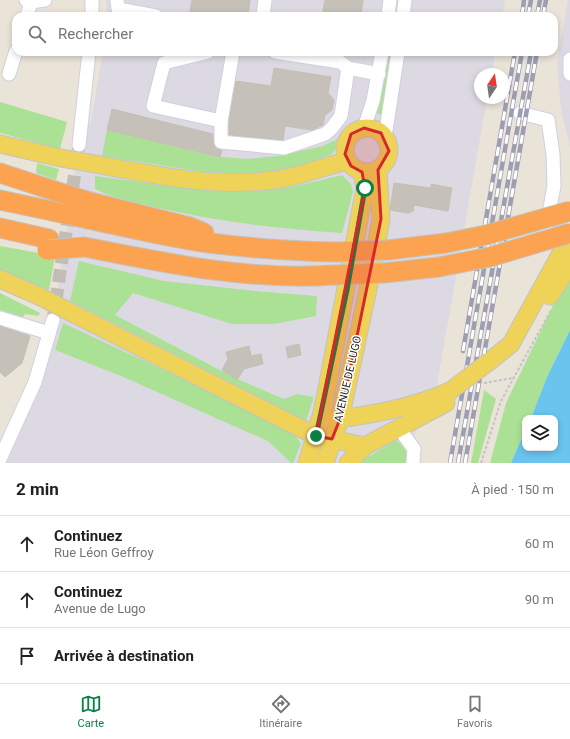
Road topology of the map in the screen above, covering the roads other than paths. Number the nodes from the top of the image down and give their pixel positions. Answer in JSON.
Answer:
{"nodes":[{"id":1,"x":45,"y":0,"type":"edge"},
{"id":2,"x":92,"y":0,"type":"edge"},
{"id":3,"x":117,"y":0,"type":"edge"},
{"id":4,"x":265,"y":0,"type":"edge"},
{"id":5,"x":390,"y":0,"type":"edge"},
{"id":6,"x":405,"y":0,"type":"edge"},
{"id":7,"x":29,"y":1,"type":"edge"},
{"id":8,"x":28,"y":12,"type":"edge"},
{"id":9,"x":92,"y":12,"type":"edge"},
{"id":10,"x":134,"y":12,"type":"edge"},
{"id":11,"x":264,"y":12,"type":"edge"},
{"id":12,"x":388,"y":12,"type":"edge"},
{"id":13,"x":404,"y":12,"type":"edge"},
{"id":14,"x":14,"y":56,"type":"edge"},
{"id":15,"x":90,"y":56,"type":"edge"},
{"id":16,"x":192,"y":56,"type":"edge"},
{"id":17,"x":232,"y":56,"type":"edge"},
{"id":18,"x":301,"y":56,"type":"edge"},
{"id":19,"x":381,"y":56,"type":"edge"},
{"id":20,"x":397,"y":56,"type":"edge"},
{"id":21,"x":570,"y":59,"type":"edge"},
{"id":22,"x":348,"y":68,"type":"junction"},
{"id":23,"x":9,"y":74,"type":"dead end"},
{"id":24,"x":379,"y":74,"type":"junction"},
{"id":25,"x":570,"y":74,"type":"edge"},
{"id":26,"x":520,"y":113,"type":"dead end"},
{"id":27,"x":222,"y":121,"type":"junction"},
{"id":28,"x":364,"y":128,"type":"junction"},
{"id":29,"x":385,"y":137,"type":"junction"},
{"id":30,"x":0,"y":144,"type":"edge"},
{"id":31,"x":79,"y":145,"type":"tunnel mouth"},
{"id":32,"x":347,"y":161,"type":"junction"},
{"id":33,"x":370,"y":171,"type":"junction"},
{"id":34,"x":0,"y":173,"type":"edge"},
{"id":35,"x":0,"y":200,"type":"edge"},
{"id":36,"x":89,"y":211,"type":"junction"},
{"id":37,"x":570,"y":211,"type":"edge"},
{"id":38,"x":0,"y":228,"type":"edge"},
{"id":39,"x":569,"y":239,"type":"edge"},
{"id":40,"x":0,"y":242,"type":"edge"},
{"id":41,"x":48,"y":245,"type":"junction"},
{"id":42,"x":570,"y":264,"type":"edge"},
{"id":43,"x":0,"y":279,"type":"edge"},
{"id":44,"x":0,"y":318,"type":"edge"},
{"id":45,"x":53,"y":320,"type":"tunnel mouth"},
{"id":46,"x":49,"y":333,"type":"junction"},
{"id":47,"x":486,"y":373,"type":"junction"},
{"id":48,"x":449,"y":396,"type":"junction"},
{"id":49,"x":340,"y":419,"type":"junction"},
{"id":50,"x":398,"y":427,"type":"junction"},
{"id":51,"x":318,"y":429,"type":"junction"},
{"id":52,"x":332,"y":439,"type":"junction"},
{"id":53,"x":364,"y":446,"type":"junction"},
{"id":54,"x":0,"y":459,"type":"edge"},
{"id":55,"x":307,"y":463,"type":"edge"},
{"id":56,"x":325,"y":463,"type":"edge"},
{"id":57,"x":348,"y":463,"type":"edge"},
{"id":58,"x":413,"y":463,"type":"edge"}],
"edges":[{"from":1,"to":7,"type":"street"},
{"from":2,"to":9,"type":"street"},
{"from":3,"to":10,"type":"street"},
{"from":4,"to":11,"type":"street"},
{"from":5,"to":12,"type":"street"},
{"from":6,"to":13,"type":"street"},
{"from":7,"to":8,"type":"street"},
{"from":14,"to":23,"type":"street"},
{"from":15,"to":31,"type":"street"},
{"from":16,"to":27,"type":"street"},
{"from":17,"to":27,"type":"street"},
{"from":18,"to":22,"type":"street"},
{"from":19,"to":24,"type":"street"},
{"from":20,"to":29,"type":"street"},
{"from":21,"to":25,"type":"street"},
{"from":22,"to":24,"type":"street"},
{"from":22,"to":27,"type":"street"},
{"from":24,"to":28,"type":"street"},
{"from":26,"to":39,"type":"street"},
{"from":28,"to":29,"type":"main road"},
{"from":28,"to":32,"type":"main road"},
{"from":29,"to":33,"type":"main road"},
{"from":30,"to":32,"type":"main road","bridge":true},
{"from":32,"to":33,"type":"main road"},
{"from":33,"to":49,"type":"main road","name":"AVENUE DE LUGO"},
{"from":33,"to":51,"type":"main road","name":"AVENUE DE LUGO"},
{"from":34,"to":36,"type":"highway","bridge":true},
{"from":35,"to":36,"type":"highway","bridge":true},
{"from":36,"to":37,"type":"highway","bridge":true},
{"from":38,"to":41,"type":"highway"},
{"from":39,"to":41,"type":"highway","bridge":true},
{"from":39,"to":47,"type":"main road"},
{"from":40,"to":41,"type":"highway"},
{"from":42,"to":47,"type":"main road"},
{"from":43,"to":51,"type":"main road","bridge":true},
{"from":44,"to":46,"type":"street"},
{"from":45,"to":46,"type":"street"},
{"from":46,"to":54,"type":"street"},
{"from":47,"to":48,"type":"main road","bridge":true},
{"from":48,"to":49,"type":"main road"},
{"from":48,"to":50,"type":"main road"},
{"from":49,"to":51,"type":"main road"},
{"from":49,"to":52,"type":"main road","name":"AVENUE DE LUGO"},
{"from":50,"to":53,"type":"main road"},
{"from":50,"to":58,"type":"street"},
{"from":51,"to":52,"type":"main road"},
{"from":51,"to":55,"type":"main road","name":"AVENUE DE LUGO"},
{"from":52,"to":53,"type":"main road"},
{"from":52,"to":56,"type":"main road","name":"AVENUE DE LUGO"},
{"from":53,"to":57,"type":"main road"}]}
